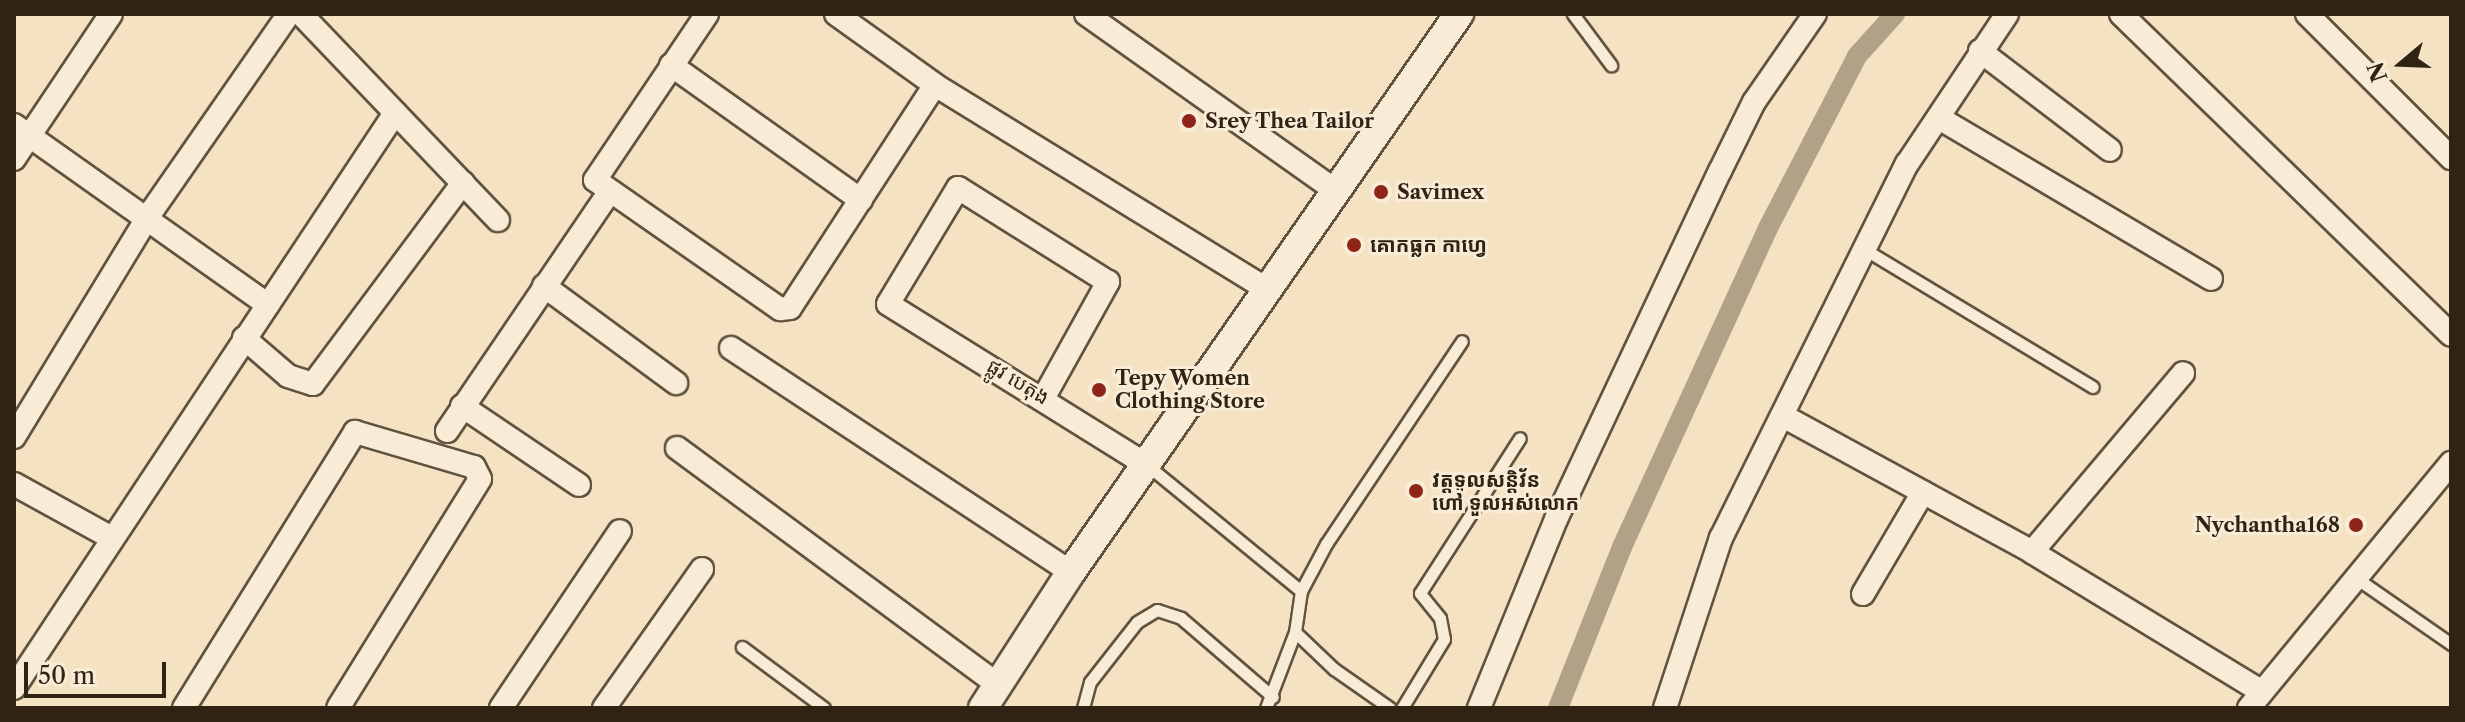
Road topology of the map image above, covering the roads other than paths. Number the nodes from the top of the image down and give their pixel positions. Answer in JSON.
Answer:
{"nodes":[{"id":1,"x":111,"y":14,"type":"edge"},
{"id":2,"x":289,"y":14,"type":"edge"},
{"id":3,"x":301,"y":14,"type":"edge"},
{"id":4,"x":707,"y":14,"type":"edge"},
{"id":5,"x":836,"y":14,"type":"edge"},
{"id":6,"x":1086,"y":14,"type":"edge"},
{"id":7,"x":1459,"y":14,"type":"edge"},
{"id":8,"x":1573,"y":14,"type":"edge"},
{"id":9,"x":1815,"y":14,"type":"edge"},
{"id":10,"x":2007,"y":14,"type":"edge"},
{"id":11,"x":2121,"y":14,"type":"edge"},
{"id":12,"x":2307,"y":14,"type":"edge"},
{"id":13,"x":1980,"y":51,"type":"junction"},
{"id":14,"x":671,"y":65,"type":"junction"},
{"id":15,"x":1611,"y":65,"type":"dead end"},
{"id":16,"x":935,"y":85,"type":"junction"},
{"id":17,"x":395,"y":113,"type":"junction"},
{"id":18,"x":1939,"y":118,"type":"junction"},
{"id":19,"x":21,"y":131,"type":"edge"},
{"id":20,"x":2110,"y":150,"type":"dead end"},
{"id":21,"x":2451,"y":158,"type":"edge"},
{"id":22,"x":14,"y":159,"type":"edge"},
{"id":23,"x":463,"y":183,"type":"junction"},
{"id":24,"x":1336,"y":191,"type":"junction"},
{"id":25,"x":609,"y":193,"type":"junction"},
{"id":26,"x":861,"y":200,"type":"junction"},
{"id":27,"x":147,"y":218,"type":"junction"},
{"id":28,"x":498,"y":220,"type":"dead end"},
{"id":29,"x":1864,"y":249,"type":"junction"},
{"id":30,"x":2211,"y":279,"type":"dead end"},
{"id":31,"x":544,"y":286,"type":"junction"},
{"id":32,"x":1268,"y":290,"type":"junction"},
{"id":33,"x":268,"y":305,"type":"junction"},
{"id":34,"x":2451,"y":335,"type":"edge"},
{"id":35,"x":244,"y":338,"type":"junction"},
{"id":36,"x":1462,"y":341,"type":"dead end"},
{"id":37,"x":731,"y":348,"type":"dead end"},
{"id":38,"x":2183,"y":373,"type":"dead end"},
{"id":39,"x":676,"y":383,"type":"dead end"},
{"id":40,"x":2093,"y":387,"type":"dead end"},
{"id":41,"x":1044,"y":397,"type":"junction"},
{"id":42,"x":462,"y":406,"type":"junction"},
{"id":43,"x":1783,"y":416,"type":"junction"},
{"id":44,"x":447,"y":431,"type":"dead end"},
{"id":45,"x":14,"y":437,"type":"edge"},
{"id":46,"x":1520,"y":438,"type":"dead end"},
{"id":47,"x":677,"y":448,"type":"dead end"},
{"id":48,"x":2451,"y":463,"type":"edge"},
{"id":49,"x":1147,"y":465,"type":"junction"},
{"id":50,"x":14,"y":484,"type":"edge"},
{"id":51,"x":579,"y":485,"type":"dead end"},
{"id":52,"x":1923,"y":492,"type":"junction"},
{"id":53,"x":620,"y":531,"type":"dead end"},
{"id":54,"x":112,"y":538,"type":"junction"},
{"id":55,"x":2032,"y":552,"type":"junction"},
{"id":56,"x":702,"y":569,"type":"dead end"},
{"id":57,"x":1071,"y":572,"type":"junction"},
{"id":58,"x":2356,"y":578,"type":"junction"},
{"id":59,"x":1301,"y":591,"type":"junction"},
{"id":60,"x":1863,"y":594,"type":"dead end"},
{"id":61,"x":1295,"y":632,"type":"junction"},
{"id":62,"x":2451,"y":644,"type":"edge"},
{"id":63,"x":742,"y":647,"type":"dead end"},
{"id":64,"x":14,"y":688,"type":"edge"},
{"id":65,"x":991,"y":696,"type":"edge"},
{"id":66,"x":1273,"y":697,"type":"junction"},
{"id":67,"x":2256,"y":700,"type":"edge"},
{"id":68,"x":184,"y":708,"type":"edge"},
{"id":69,"x":338,"y":708,"type":"edge"},
{"id":70,"x":501,"y":708,"type":"edge"},
{"id":71,"x":604,"y":708,"type":"edge"},
{"id":72,"x":824,"y":708,"type":"edge"},
{"id":73,"x":1083,"y":708,"type":"edge"},
{"id":74,"x":1266,"y":708,"type":"edge"},
{"id":75,"x":1390,"y":708,"type":"edge"},
{"id":76,"x":1402,"y":708,"type":"edge"},
{"id":77,"x":1479,"y":708,"type":"edge"},
{"id":78,"x":1665,"y":708,"type":"edge"}],
"edges":[{"from":1,"to":19,"type":"street"},
{"from":2,"to":27,"type":"street"},
{"from":3,"to":17,"type":"street"},
{"from":4,"to":14,"type":"street"},
{"from":5,"to":16,"type":"street"},
{"from":6,"to":24,"type":"street"},
{"from":7,"to":24,"type":"street"},
{"from":8,"to":15,"type":"lane"},
{"from":9,"to":77,"type":"street"},
{"from":10,"to":13,"type":"street"},
{"from":11,"to":34,"type":"street"},
{"from":12,"to":21,"type":"street"},
{"from":13,"to":18,"type":"street"},
{"from":13,"to":20,"type":"street"},
{"from":14,"to":25,"type":"street"},
{"from":14,"to":26,"type":"street"},
{"from":16,"to":26,"type":"street"},
{"from":16,"to":32,"type":"street"},
{"from":17,"to":23,"type":"street"},
{"from":17,"to":33,"type":"street"},
{"from":18,"to":29,"type":"street"},
{"from":18,"to":30,"type":"street"},
{"from":19,"to":22,"type":"street"},
{"from":19,"to":27,"type":"street"},
{"from":23,"to":28,"type":"street"},
{"from":23,"to":35,"type":"street"},
{"from":24,"to":32,"type":"street"},
{"from":25,"to":26,"type":"street"},
{"from":25,"to":31,"type":"street"},
{"from":27,"to":33,"type":"street"},
{"from":27,"to":45,"type":"street"},
{"from":29,"to":40,"type":"lane"},
{"from":29,"to":43,"type":"street"},
{"from":31,"to":39,"type":"street"},
{"from":31,"to":42,"type":"street"},
{"from":32,"to":49,"type":"street"},
{"from":33,"to":35,"type":"street"},
{"from":35,"to":54,"type":"street"},
{"from":36,"to":59,"type":"lane"},
{"from":37,"to":57,"type":"street"},
{"from":38,"to":55,"type":"street"},
{"from":41,"to":41,"type":"street","name":"ផ្លូវ បេតុង"},
{"from":41,"to":49,"type":"street","name":"ផ្លូវ បេតុង"},
{"from":42,"to":44,"type":"street"},
{"from":42,"to":51,"type":"street"},
{"from":43,"to":52,"type":"street"},
{"from":43,"to":78,"type":"street"},
{"from":46,"to":76,"type":"lane"},
{"from":47,"to":65,"type":"street"},
{"from":48,"to":58,"type":"street"},
{"from":49,"to":57,"type":"street"},
{"from":49,"to":59,"type":"lane"},
{"from":50,"to":54,"type":"street"},
{"from":52,"to":55,"type":"street"},
{"from":52,"to":60,"type":"street"},
{"from":53,"to":70,"type":"street"},
{"from":54,"to":64,"type":"street"},
{"from":55,"to":67,"type":"street"},
{"from":56,"to":71,"type":"street"},
{"from":57,"to":65,"type":"street"},
{"from":58,"to":62,"type":"lane"},
{"from":58,"to":67,"type":"street"},
{"from":59,"to":61,"type":"lane"},
{"from":61,"to":66,"type":"lane"},
{"from":61,"to":75,"type":"lane"},
{"from":63,"to":72,"type":"lane"},
{"from":66,"to":73,"type":"lane"},
{"from":66,"to":74,"type":"lane"},
{"from":68,"to":69,"type":"street"}]}
